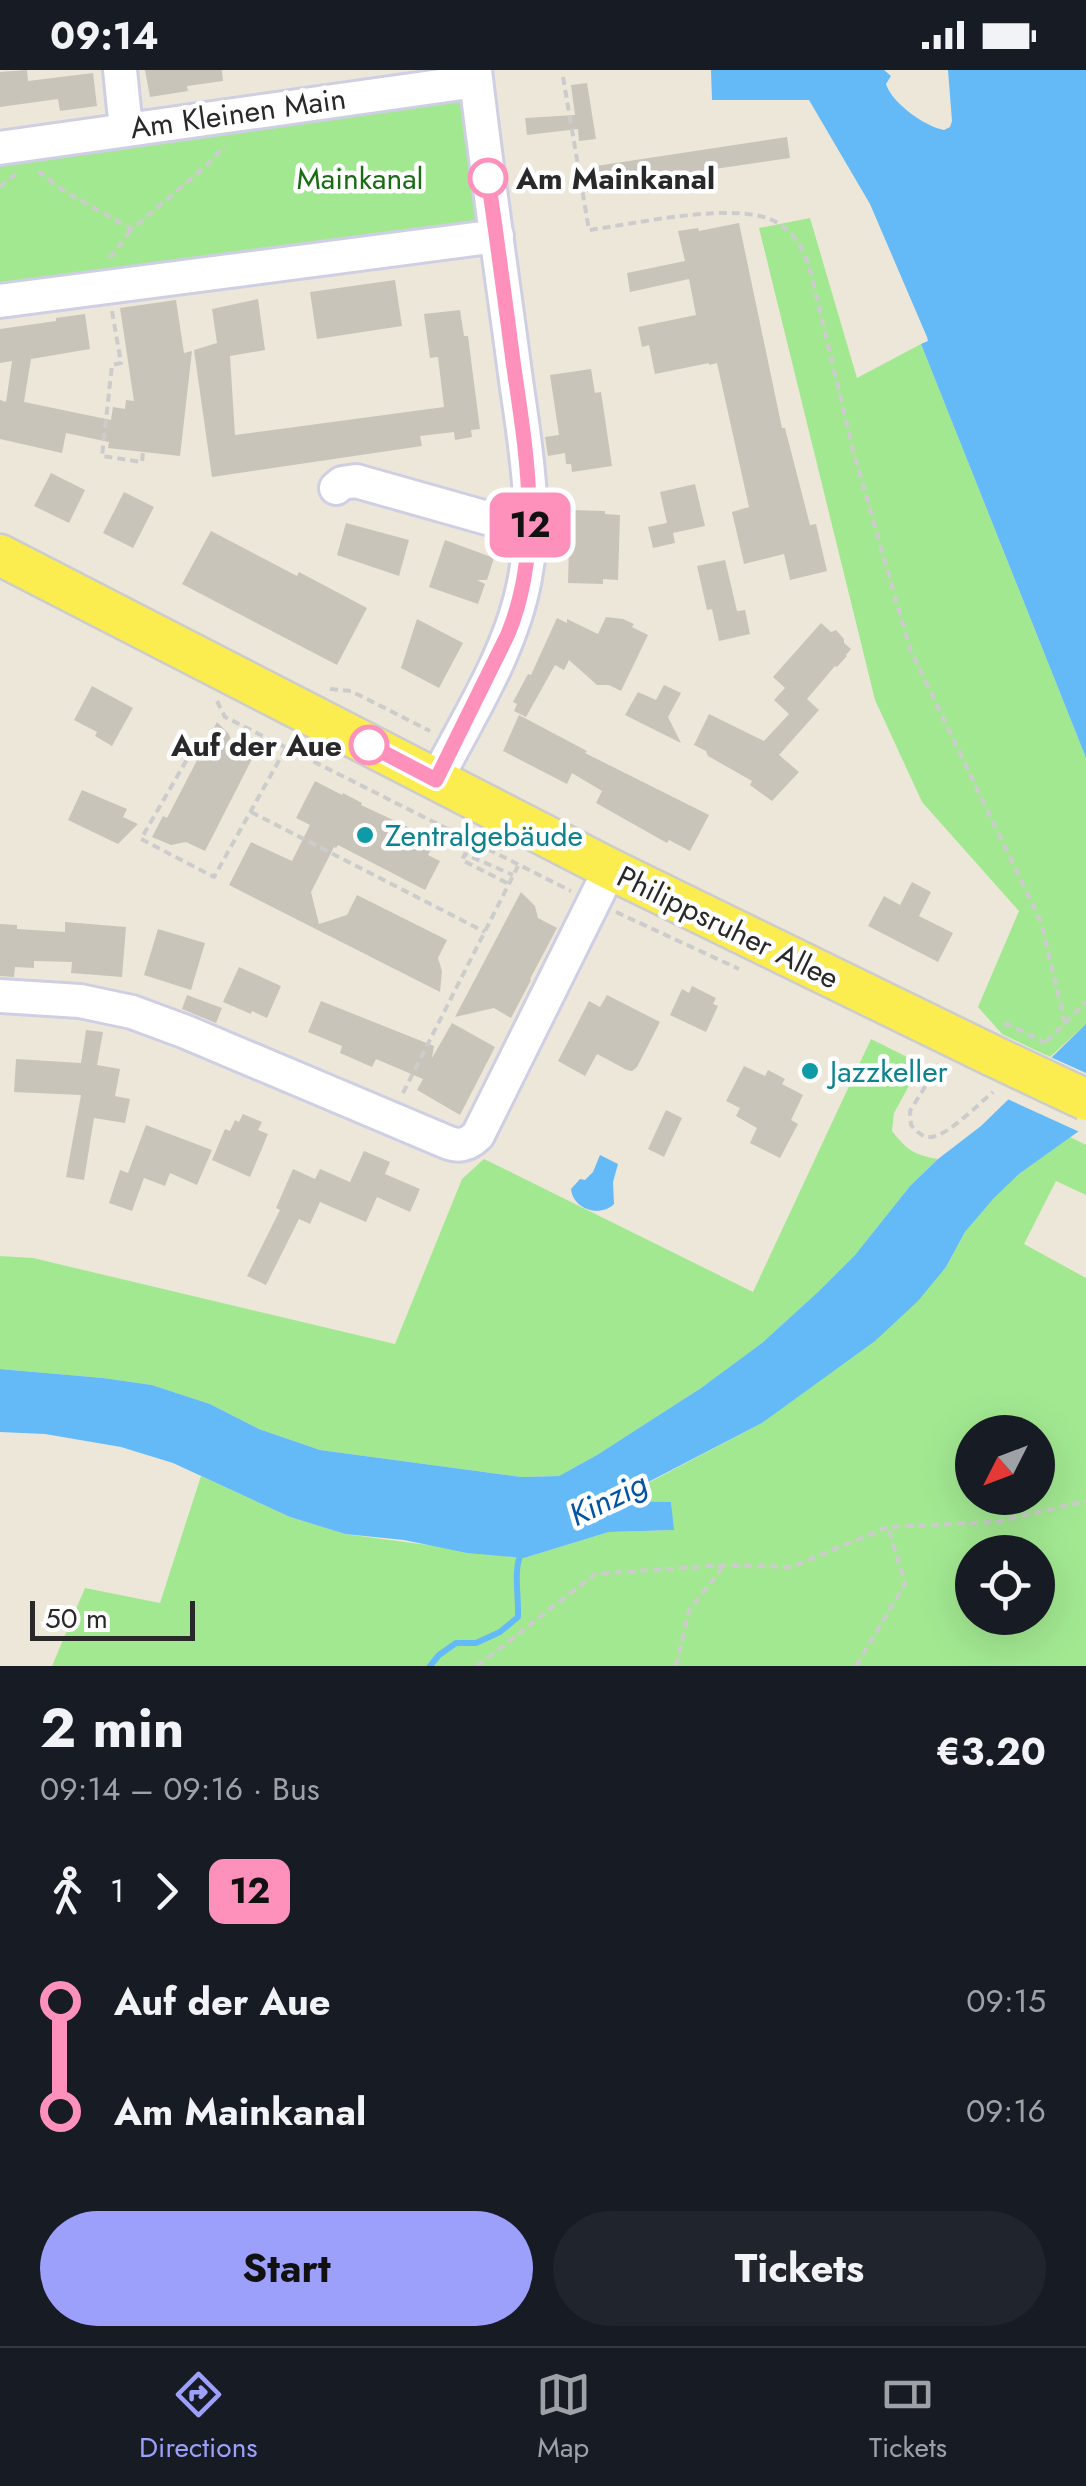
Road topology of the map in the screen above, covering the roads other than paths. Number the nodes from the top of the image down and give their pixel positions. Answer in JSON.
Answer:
{"nodes":[{"id":1,"x":120,"y":70,"type":"edge"},
{"id":2,"x":475,"y":75,"type":"edge"},
{"id":3,"x":126,"y":129,"type":"junction"},
{"id":4,"x":6,"y":163,"type":"edge"},
{"id":5,"x":497,"y":236,"type":"junction"},
{"id":6,"x":0,"y":300,"type":"edge"},
{"id":7,"x":336,"y":488,"type":"dead end"},
{"id":8,"x":530,"y":525,"type":"junction"},
{"id":9,"x":0,"y":554,"type":"edge"},
{"id":10,"x":436,"y":780,"type":"junction"},
{"id":11,"x":601,"y":886,"type":"junction"},
{"id":12,"x":0,"y":996,"type":"edge"},
{"id":13,"x":1086,"y":1100,"type":"edge"}],
"edges":[{"from":1,"to":3,"type":"street"},
{"from":2,"to":3,"type":"street","name":"Am Kleinen Main"},
{"from":2,"to":5,"type":"street"},
{"from":3,"to":4,"type":"street","name":"Am Kleinen Main"},
{"from":5,"to":6,"type":"street"},
{"from":5,"to":8,"type":"street"},
{"from":7,"to":8,"type":"street"},
{"from":8,"to":10,"type":"street"},
{"from":9,"to":10,"type":"main road","name":"Philippsruher Allee"},
{"from":10,"to":11,"type":"main road","name":"Philippsruher Allee"},
{"from":11,"to":12,"type":"street"},
{"from":11,"to":13,"type":"main road","name":"Philippsruher Allee","bridge":true}]}
